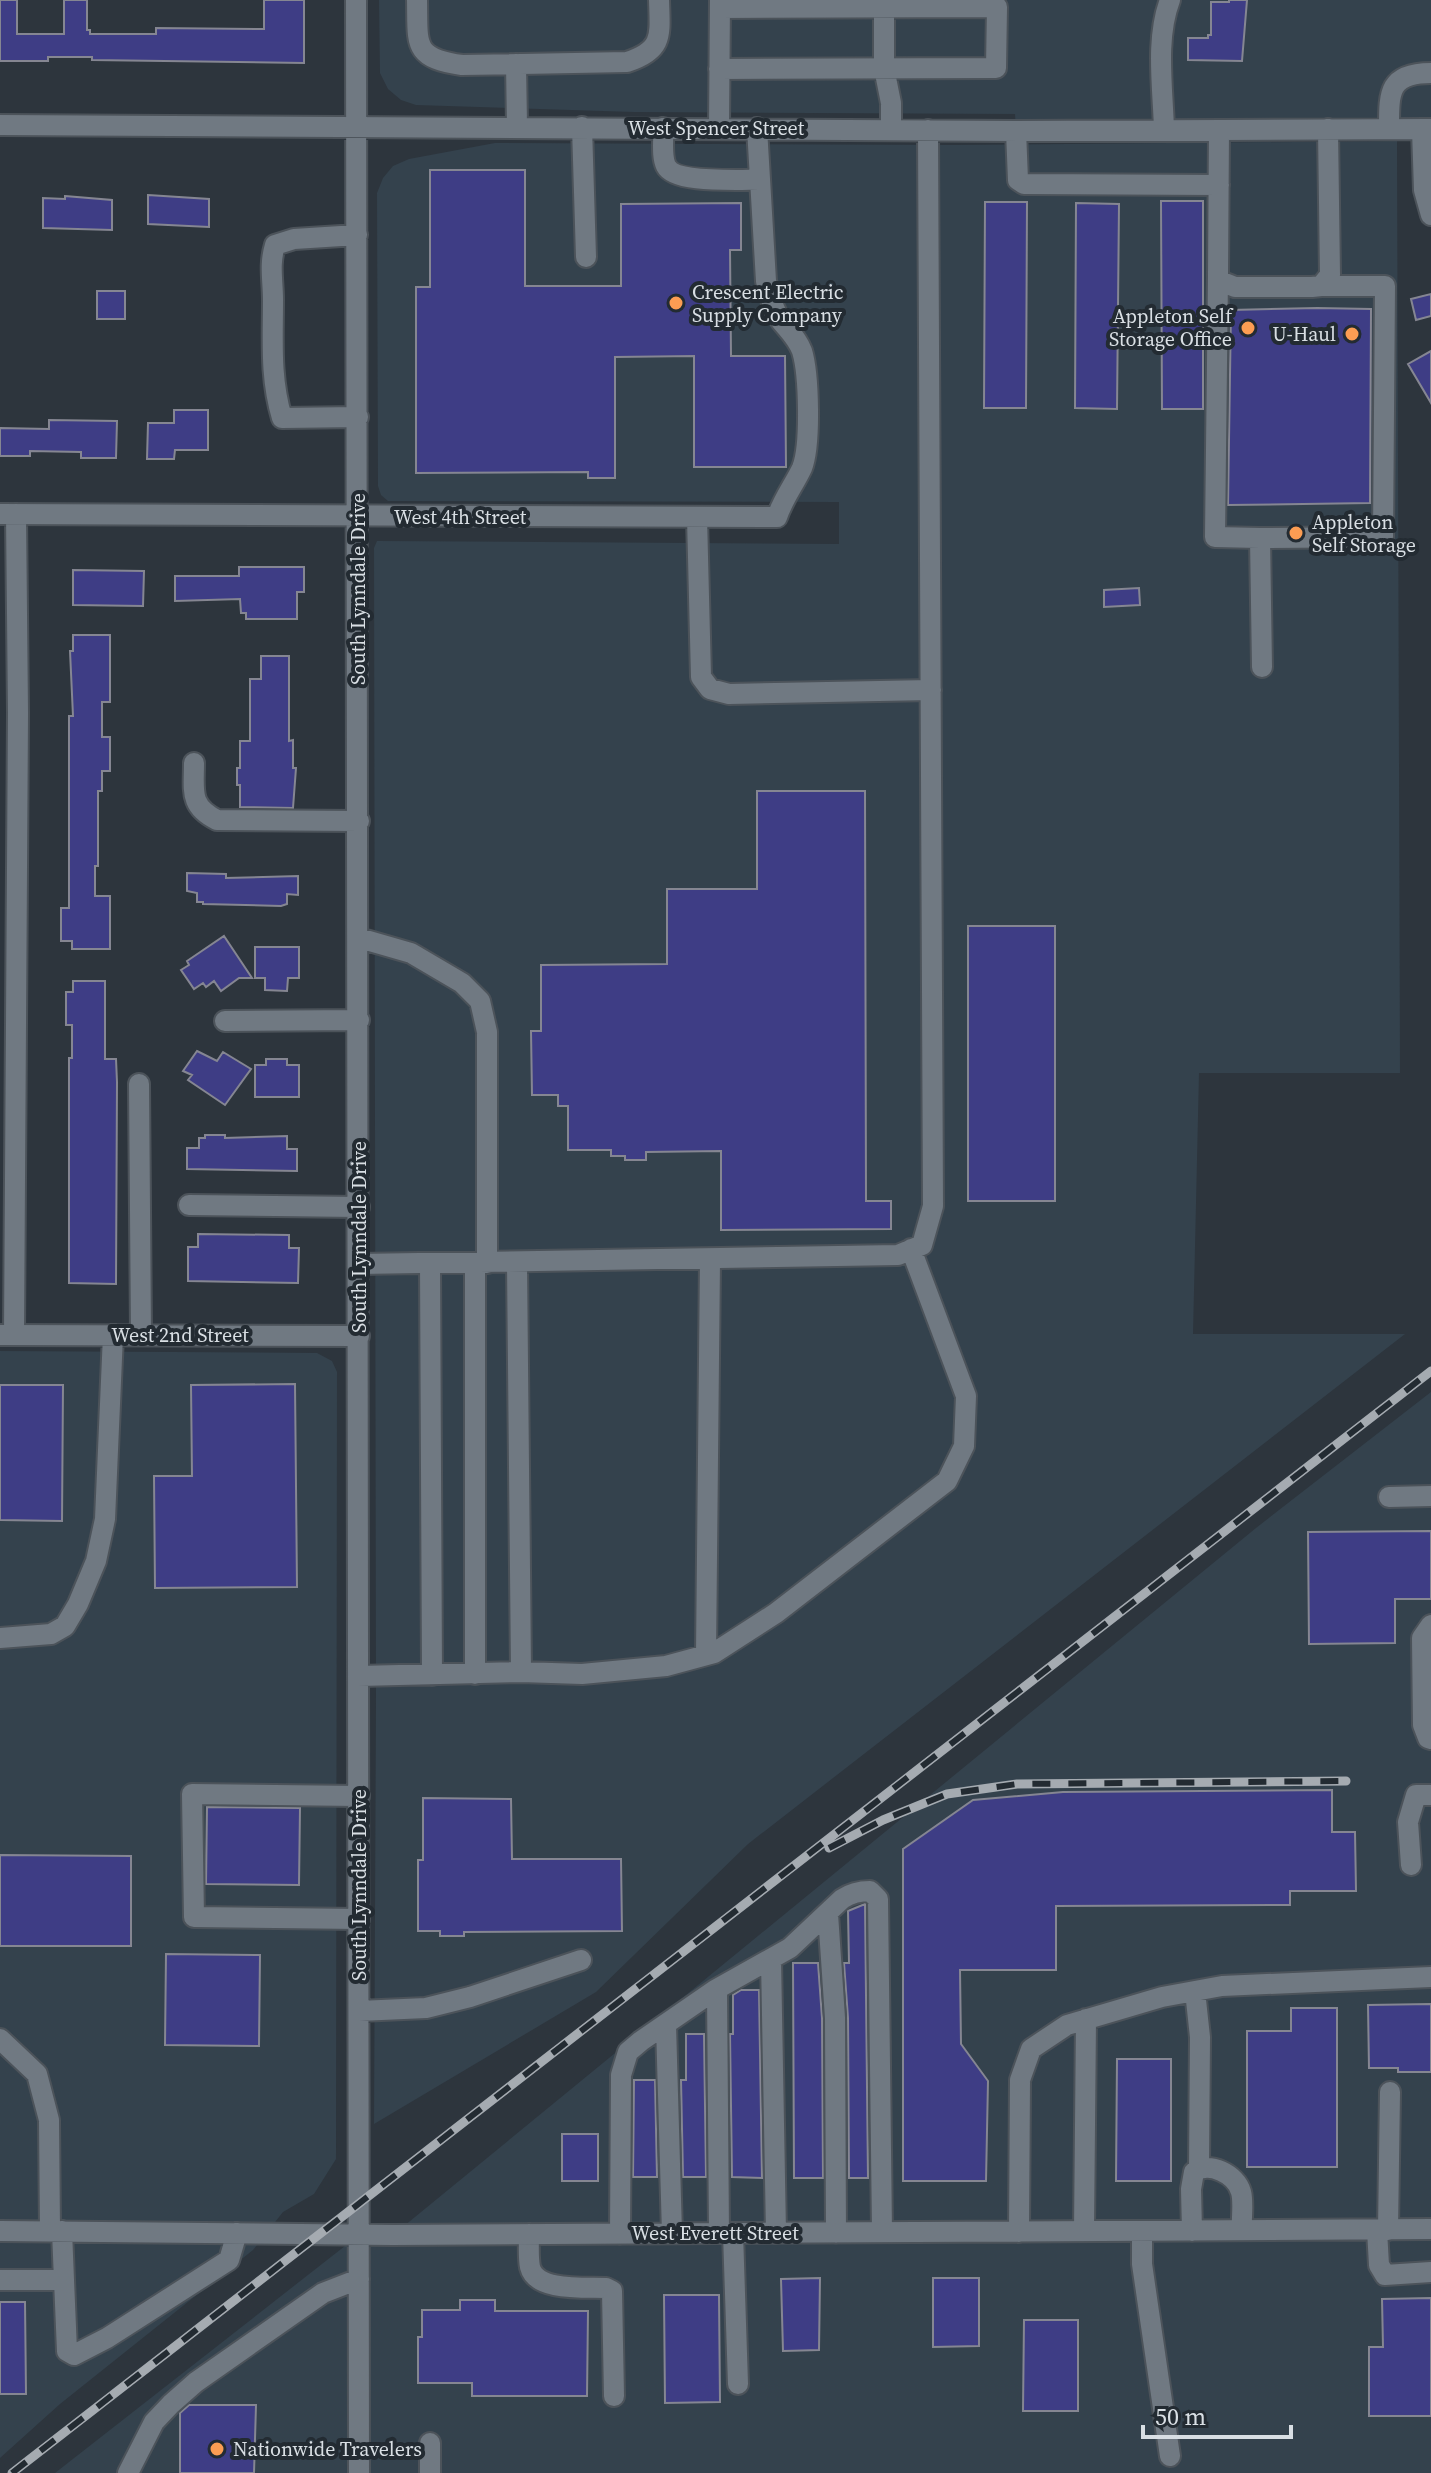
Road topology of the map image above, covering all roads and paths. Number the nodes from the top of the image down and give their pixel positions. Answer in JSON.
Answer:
{"nodes":[{"id":1,"x":356,"y":0,"type":"edge"},
{"id":2,"x":417,"y":0,"type":"edge"},
{"id":3,"x":659,"y":0,"type":"edge"},
{"id":4,"x":1170,"y":0,"type":"edge"},
{"id":5,"x":720,"y":4,"type":"edge"},
{"id":6,"x":884,"y":4,"type":"edge"},
{"id":7,"x":516,"y":64,"type":"junction"},
{"id":8,"x":884,"y":68,"type":"junction"},
{"id":9,"x":719,"y":69,"type":"junction"},
{"id":10,"x":1431,"y":73,"type":"edge"},
{"id":11,"x":0,"y":125,"type":"edge"},
{"id":12,"x":357,"y":126,"type":"junction"},
{"id":13,"x":517,"y":126,"type":"junction"},
{"id":14,"x":582,"y":127,"type":"junction"},
{"id":15,"x":663,"y":128,"type":"junction"},
{"id":16,"x":719,"y":128,"type":"junction"},
{"id":17,"x":757,"y":128,"type":"junction"},
{"id":18,"x":891,"y":129,"type":"junction"},
{"id":19,"x":1328,"y":129,"type":"junction"},
{"id":20,"x":1389,"y":129,"type":"junction"},
{"id":21,"x":1427,"y":129,"type":"edge"},
{"id":22,"x":928,"y":130,"type":"junction"},
{"id":23,"x":1164,"y":130,"type":"junction"},
{"id":24,"x":1219,"y":130,"type":"junction"},
{"id":25,"x":1016,"y":131,"type":"junction"},
{"id":26,"x":759,"y":180,"type":"junction"},
{"id":27,"x":1219,"y":185,"type":"junction"},
{"id":28,"x":1431,"y":215,"type":"edge"},
{"id":29,"x":357,"y":235,"type":"junction"},
{"id":30,"x":586,"y":257,"type":"dead end"},
{"id":31,"x":1218,"y":276,"type":"junction"},
{"id":32,"x":1321,"y":286,"type":"junction"},
{"id":33,"x":358,"y":417,"type":"junction"},
{"id":34,"x":8,"y":514,"type":"edge"},
{"id":35,"x":358,"y":517,"type":"junction"},
{"id":36,"x":697,"y":517,"type":"junction"},
{"id":37,"x":1260,"y":538,"type":"junction"},
{"id":38,"x":1262,"y":667,"type":"dead end"},
{"id":39,"x":931,"y":690,"type":"junction"},
{"id":40,"x":194,"y":763,"type":"dead end"},
{"id":41,"x":359,"y":821,"type":"junction"},
{"id":42,"x":359,"y":938,"type":"junction"},
{"id":43,"x":359,"y":1020,"type":"junction"},
{"id":44,"x":225,"y":1021,"type":"dead end"},
{"id":45,"x":139,"y":1084,"type":"dead end"},
{"id":46,"x":189,"y":1205,"type":"dead end"},
{"id":47,"x":359,"y":1207,"type":"junction"},
{"id":48,"x":911,"y":1249,"type":"junction"},
{"id":49,"x":710,"y":1260,"type":"junction"},
{"id":50,"x":517,"y":1262,"type":"junction"},
{"id":51,"x":430,"y":1263,"type":"junction"},
{"id":52,"x":481,"y":1263,"type":"junction"},
{"id":53,"x":359,"y":1264,"type":"junction"},
{"id":54,"x":7,"y":1335,"type":"edge"},
{"id":55,"x":113,"y":1335,"type":"junction"},
{"id":56,"x":141,"y":1335,"type":"junction"},
{"id":57,"x":359,"y":1336,"type":"junction"},
{"id":58,"x":1431,"y":1496,"type":"edge"},
{"id":59,"x":1389,"y":1497,"type":"dead end"},
{"id":60,"x":1431,"y":1625,"type":"edge"},
{"id":61,"x":0,"y":1638,"type":"edge"},
{"id":62,"x":706,"y":1655,"type":"junction"},
{"id":63,"x":521,"y":1672,"type":"junction"},
{"id":64,"x":475,"y":1674,"type":"junction"},
{"id":65,"x":432,"y":1675,"type":"junction"},
{"id":66,"x":359,"y":1676,"type":"junction"},
{"id":67,"x":1431,"y":1739,"type":"edge"},
{"id":68,"x":1431,"y":1795,"type":"edge"},
{"id":69,"x":359,"y":1796,"type":"junction"},
{"id":70,"x":1411,"y":1865,"type":"dead end"},
{"id":71,"x":828,"y":1914,"type":"junction"},
{"id":72,"x":359,"y":1919,"type":"junction"},
{"id":73,"x":771,"y":1959,"type":"junction"},
{"id":74,"x":581,"y":1960,"type":"dead end"},
{"id":75,"x":1431,"y":1977,"type":"edge"},
{"id":76,"x":717,"y":1989,"type":"junction"},
{"id":77,"x":1195,"y":1991,"type":"junction"},
{"id":78,"x":359,"y":2011,"type":"junction"},
{"id":79,"x":1086,"y":2019,"type":"junction"},
{"id":80,"x":666,"y":2025,"type":"junction"},
{"id":81,"x":0,"y":2039,"type":"edge"},
{"id":82,"x":1390,"y":2092,"type":"dead end"},
{"id":83,"x":1199,"y":2168,"type":"junction"},
{"id":84,"x":1431,"y":2229,"type":"edge"},
{"id":85,"x":1242,"y":2230,"type":"junction"},
{"id":86,"x":1382,"y":2230,"type":"junction"},
{"id":87,"x":0,"y":2231,"type":"edge"},
{"id":88,"x":56,"y":2231,"type":"junction"},
{"id":89,"x":1084,"y":2231,"type":"junction"},
{"id":90,"x":1142,"y":2231,"type":"junction"},
{"id":91,"x":1192,"y":2231,"type":"junction"},
{"id":92,"x":882,"y":2232,"type":"junction"},
{"id":93,"x":1019,"y":2232,"type":"junction"},
{"id":94,"x":237,"y":2233,"type":"junction"},
{"id":95,"x":672,"y":2233,"type":"junction"},
{"id":96,"x":726,"y":2233,"type":"junction"},
{"id":97,"x":776,"y":2233,"type":"junction"},
{"id":98,"x":836,"y":2233,"type":"junction"},
{"id":99,"x":529,"y":2234,"type":"junction"},
{"id":100,"x":620,"y":2234,"type":"junction"},
{"id":101,"x":359,"y":2235,"type":"junction"},
{"id":102,"x":1431,"y":2272,"type":"edge"},
{"id":103,"x":359,"y":2279,"type":"junction"},
{"id":104,"x":0,"y":2280,"type":"edge"},
{"id":105,"x":64,"y":2280,"type":"junction"},
{"id":106,"x":738,"y":2384,"type":"dead end"},
{"id":107,"x":614,"y":2396,"type":"dead end"},
{"id":108,"x":430,"y":2443,"type":"dead end"},
{"id":109,"x":1170,"y":2456,"type":"dead end"},
{"id":110,"x":128,"y":2473,"type":"edge"},
{"id":111,"x":359,"y":2473,"type":"edge"},
{"id":112,"x":430,"y":2473,"type":"edge"}],
"edges":[{"from":1,"to":12,"type":"street","name":"South Lynndale Drive"},
{"from":2,"to":7,"type":"street"},
{"from":3,"to":7,"type":"street"},
{"from":4,"to":23,"type":"street"},
{"from":5,"to":6,"type":"street"},
{"from":5,"to":9,"type":"street"},
{"from":6,"to":8,"type":"street"},
{"from":6,"to":8,"type":"street"},
{"from":7,"to":13,"type":"street"},
{"from":8,"to":9,"type":"street"},
{"from":8,"to":18,"type":"street"},
{"from":9,"to":16,"type":"street"},
{"from":10,"to":20,"type":"street"},
{"from":11,"to":12,"type":"street","name":"West Spencer Street"},
{"from":12,"to":13,"type":"street","name":"West Spencer Street"},
{"from":12,"to":29,"type":"street","name":"South Lynndale Drive"},
{"from":13,"to":14,"type":"street","name":"West Spencer Street"},
{"from":14,"to":15,"type":"street","name":"West Spencer Street"},
{"from":14,"to":30,"type":"street"},
{"from":15,"to":16,"type":"street","name":"West Spencer Street"},
{"from":15,"to":26,"type":"street"},
{"from":16,"to":17,"type":"street","name":"West Spencer Street"},
{"from":17,"to":18,"type":"street","name":"West Spencer Street"},
{"from":17,"to":26,"type":"street"},
{"from":18,"to":22,"type":"street","name":"West Spencer Street"},
{"from":19,"to":20,"type":"street","name":"West Spencer Street"},
{"from":19,"to":24,"type":"street","name":"West Spencer Street"},
{"from":19,"to":32,"type":"street"},
{"from":20,"to":21,"type":"street","name":"West Spencer Street"},
{"from":21,"to":28,"type":"street"},
{"from":22,"to":25,"type":"street","name":"West Spencer Street"},
{"from":22,"to":39,"type":"street"},
{"from":23,"to":24,"type":"street","name":"West Spencer Street"},
{"from":23,"to":25,"type":"street","name":"West Spencer Street"},
{"from":24,"to":27,"type":"street"},
{"from":25,"to":27,"type":"street"},
{"from":26,"to":36,"type":"street","name":"West 4th Street"},
{"from":27,"to":31,"type":"street"},
{"from":29,"to":33,"type":"street","name":"South Lynndale Drive"},
{"from":29,"to":33,"type":"street"},
{"from":31,"to":32,"type":"street"},
{"from":31,"to":37,"type":"street"},
{"from":32,"to":37,"type":"street"},
{"from":33,"to":35,"type":"street","name":"South Lynndale Drive"},
{"from":34,"to":35,"type":"street","name":"West 4th Street"},
{"from":34,"to":54,"type":"street"},
{"from":35,"to":36,"type":"street","name":"West 4th Street"},
{"from":35,"to":41,"type":"street","name":"South Lynndale Drive"},
{"from":36,"to":39,"type":"street"},
{"from":37,"to":38,"type":"street"},
{"from":39,"to":48,"type":"street"},
{"from":40,"to":41,"type":"street"},
{"from":41,"to":42,"type":"street","name":"South Lynndale Drive"},
{"from":42,"to":43,"type":"street","name":"South Lynndale Drive"},
{"from":42,"to":52,"type":"street"},
{"from":43,"to":44,"type":"street"},
{"from":43,"to":47,"type":"street","name":"South Lynndale Drive"},
{"from":45,"to":56,"type":"street"},
{"from":46,"to":47,"type":"street"},
{"from":47,"to":53,"type":"street","name":"South Lynndale Drive"},
{"from":48,"to":49,"type":"street"},
{"from":48,"to":62,"type":"street"},
{"from":49,"to":50,"type":"street"},
{"from":49,"to":62,"type":"street"},
{"from":50,"to":52,"type":"street"},
{"from":50,"to":63,"type":"street"},
{"from":51,"to":52,"type":"street"},
{"from":51,"to":53,"type":"street"},
{"from":51,"to":65,"type":"street"},
{"from":52,"to":64,"type":"street"},
{"from":53,"to":57,"type":"street","name":"South Lynndale Drive"},
{"from":54,"to":55,"type":"street","name":"West 2nd Street"},
{"from":55,"to":56,"type":"street","name":"West 2nd Street"},
{"from":55,"to":61,"type":"street"},
{"from":56,"to":57,"type":"street","name":"West 2nd Street"},
{"from":57,"to":66,"type":"street","name":"South Lynndale Drive"},
{"from":58,"to":59,"type":"street"},
{"from":60,"to":67,"type":"street"},
{"from":62,"to":63,"type":"street"},
{"from":63,"to":64,"type":"street"},
{"from":64,"to":65,"type":"street"},
{"from":65,"to":66,"type":"street"},
{"from":66,"to":69,"type":"street","name":"South Lynndale Drive"},
{"from":68,"to":70,"type":"street"},
{"from":69,"to":72,"type":"street","name":"South Lynndale Drive"},
{"from":69,"to":72,"type":"street"},
{"from":71,"to":73,"type":"street"},
{"from":71,"to":92,"type":"street"},
{"from":71,"to":98,"type":"street"},
{"from":72,"to":78,"type":"street","name":"South Lynndale Drive"},
{"from":73,"to":76,"type":"street"},
{"from":73,"to":97,"type":"street"},
{"from":74,"to":78,"type":"street"},
{"from":75,"to":77,"type":"street"},
{"from":76,"to":80,"type":"street"},
{"from":76,"to":96,"type":"street"},
{"from":77,"to":79,"type":"street"},
{"from":77,"to":83,"type":"street"},
{"from":78,"to":101,"type":"street","name":"South Lynndale Drive"},
{"from":79,"to":89,"type":"street"},
{"from":79,"to":93,"type":"street"},
{"from":80,"to":95,"type":"street"},
{"from":80,"to":100,"type":"street"},
{"from":81,"to":88,"type":"street"},
{"from":82,"to":86,"type":"street"},
{"from":83,"to":85,"type":"street"},
{"from":83,"to":91,"type":"street"},
{"from":84,"to":86,"type":"street","name":"West Everett Street"},
{"from":85,"to":86,"type":"street","name":"West Everett Street"},
{"from":85,"to":91,"type":"street","name":"West Everett Street"},
{"from":86,"to":102,"type":"street"},
{"from":87,"to":88,"type":"street","name":"West Everett Street"},
{"from":88,"to":94,"type":"street","name":"West Everett Street"},
{"from":88,"to":105,"type":"street"},
{"from":89,"to":90,"type":"street","name":"West Everett Street"},
{"from":89,"to":93,"type":"street","name":"West Everett Street"},
{"from":90,"to":91,"type":"street","name":"West Everett Street"},
{"from":90,"to":109,"type":"street"},
{"from":92,"to":93,"type":"street","name":"West Everett Street"},
{"from":92,"to":98,"type":"street","name":"West Everett Street"},
{"from":94,"to":101,"type":"street","name":"West Everett Street"},
{"from":94,"to":105,"type":"street"},
{"from":95,"to":96,"type":"street","name":"West Everett Street"},
{"from":95,"to":100,"type":"street","name":"West Everett Street"},
{"from":96,"to":97,"type":"street","name":"West Everett Street"},
{"from":96,"to":106,"type":"street"},
{"from":97,"to":98,"type":"street","name":"West Everett Street"},
{"from":99,"to":100,"type":"street","name":"West Everett Street"},
{"from":99,"to":101,"type":"street","name":"West Everett Street"},
{"from":99,"to":107,"type":"street"},
{"from":101,"to":103,"type":"street","name":"South Lynndale Drive"},
{"from":103,"to":110,"type":"street"},
{"from":103,"to":111,"type":"street","name":"South Lynndale Drive"},
{"from":104,"to":105,"type":"street"},
{"from":108,"to":112,"type":"street"}]}
